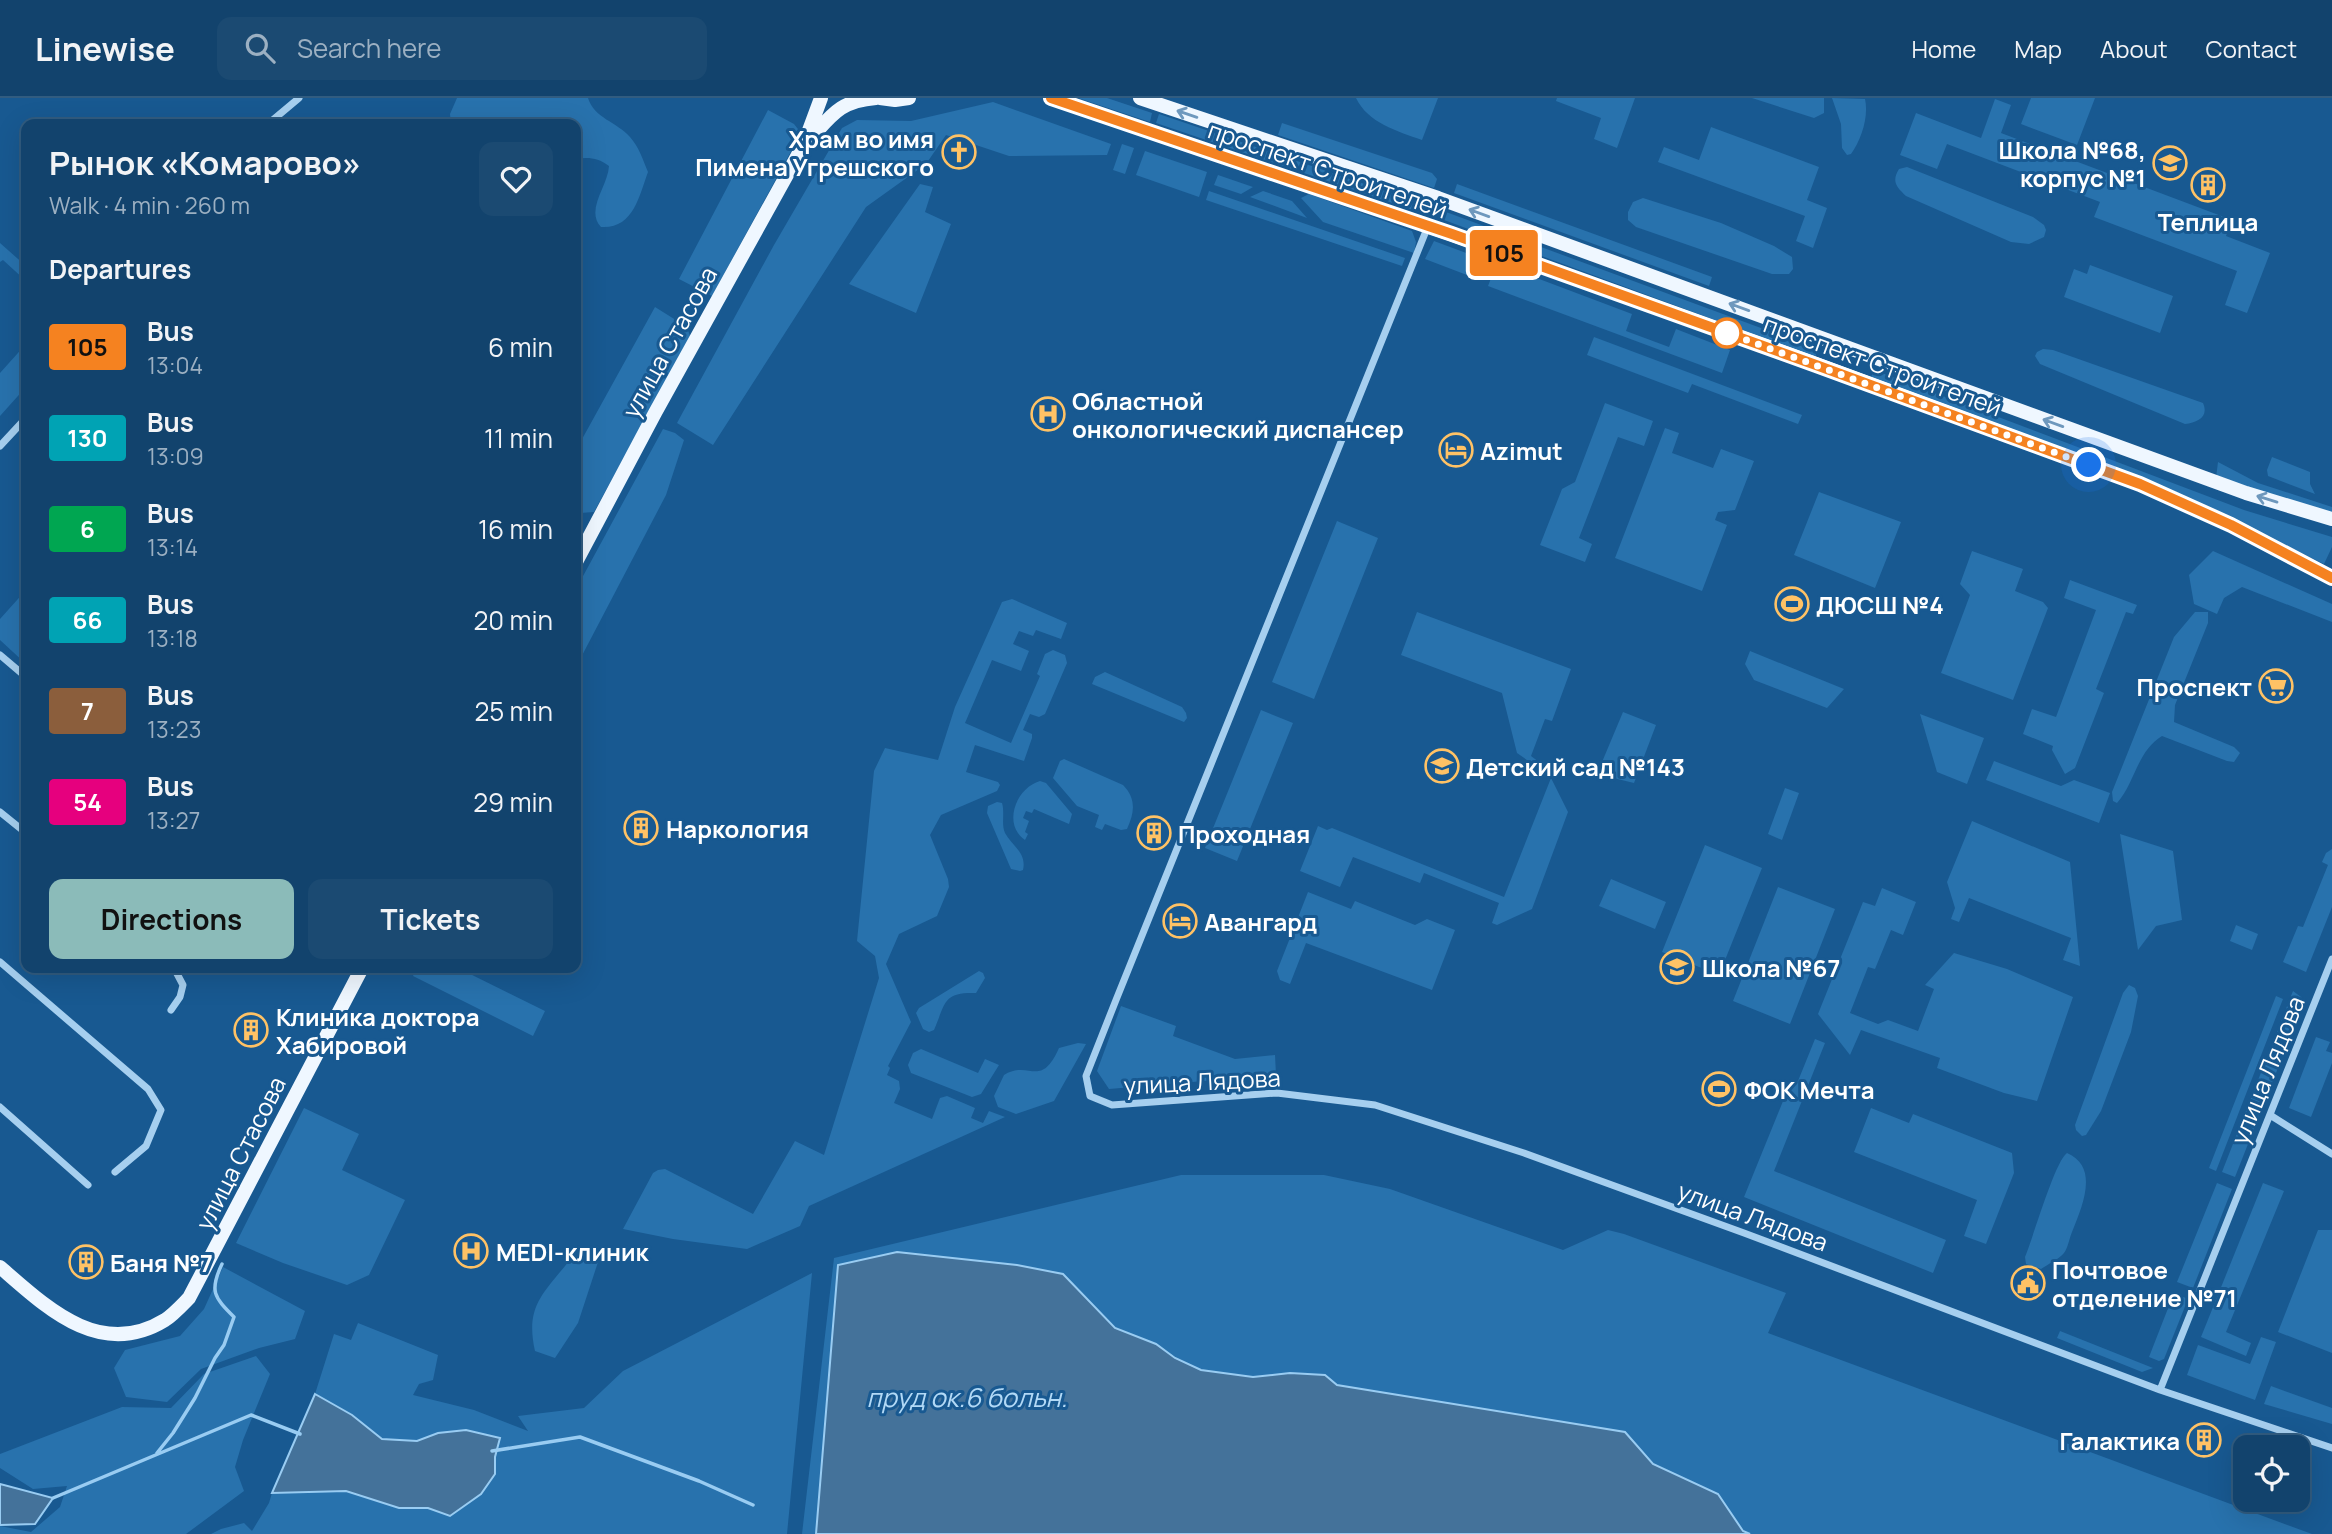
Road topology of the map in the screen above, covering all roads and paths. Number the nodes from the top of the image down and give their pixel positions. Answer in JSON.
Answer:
{"nodes":[{"id":1,"x":299,"y":98,"type":"edge"},
{"id":2,"x":821,"y":98,"type":"edge"},
{"id":3,"x":878,"y":98,"type":"edge"},
{"id":4,"x":909,"y":98,"type":"edge"},
{"id":5,"x":1051,"y":98,"type":"edge"},
{"id":6,"x":1140,"y":98,"type":"edge"},
{"id":7,"x":274,"y":119,"type":"edge"},
{"id":8,"x":804,"y":144,"type":"junction"},
{"id":9,"x":1428,"y":226,"type":"junction"},
{"id":10,"x":21,"y":423,"type":"edge"},
{"id":11,"x":0,"y":446,"type":"edge"},
{"id":12,"x":2332,"y":519,"type":"edge"},
{"id":13,"x":581,"y":553,"type":"edge"},
{"id":14,"x":2332,"y":578,"type":"edge"},
{"id":15,"x":0,"y":655,"type":"edge"},
{"id":16,"x":21,"y":673,"type":"edge"},
{"id":17,"x":0,"y":812,"type":"edge"},
{"id":18,"x":21,"y":829,"type":"edge"},
{"id":19,"x":2332,"y":959,"type":"edge"},
{"id":20,"x":0,"y":962,"type":"edge"},
{"id":21,"x":177,"y":973,"type":"edge"},
{"id":22,"x":359,"y":973,"type":"edge"},
{"id":23,"x":171,"y":1010,"type":"dead end"},
{"id":24,"x":0,"y":1107,"type":"edge"},
{"id":25,"x":2270,"y":1115,"type":"junction"},
{"id":26,"x":2332,"y":1154,"type":"edge"},
{"id":27,"x":115,"y":1172,"type":"dead end"},
{"id":28,"x":88,"y":1185,"type":"dead end"},
{"id":29,"x":0,"y":1267,"type":"edge"},
{"id":30,"x":2160,"y":1390,"type":"junction"},
{"id":31,"x":2332,"y":1448,"type":"edge"}],
"edges":[{"from":1,"to":7,"type":"street"},
{"from":2,"to":8,"type":"main road","name":"улица Стасова"},
{"from":3,"to":4,"type":"main road"},
{"from":3,"to":8,"type":"main road","name":"улица Стасова"},
{"from":5,"to":9,"type":"main road","name":"проспект Строителей"},
{"from":12,"to":6,"type":"main road","name":"проспект Строителей","one_way":true},
{"from":8,"to":13,"type":"main road","name":"улица Стасова"},
{"from":9,"to":14,"type":"main road","name":"проспект Строителей"},
{"from":9,"to":30,"type":"street","name":"улица Лядова"},
{"from":10,"to":11,"type":"street"},
{"from":15,"to":16,"type":"street"},
{"from":17,"to":18,"type":"street"},
{"from":19,"to":25,"type":"street","name":"улица Лядова"},
{"from":20,"to":27,"type":"street"},
{"from":21,"to":23,"type":"street"},
{"from":22,"to":29,"type":"main road","name":"улица Стасова"},
{"from":24,"to":28,"type":"street"},
{"from":25,"to":26,"type":"street"},
{"from":25,"to":30,"type":"street","name":"улица Лядова"},
{"from":30,"to":31,"type":"street","name":"улица Лядова"}]}
